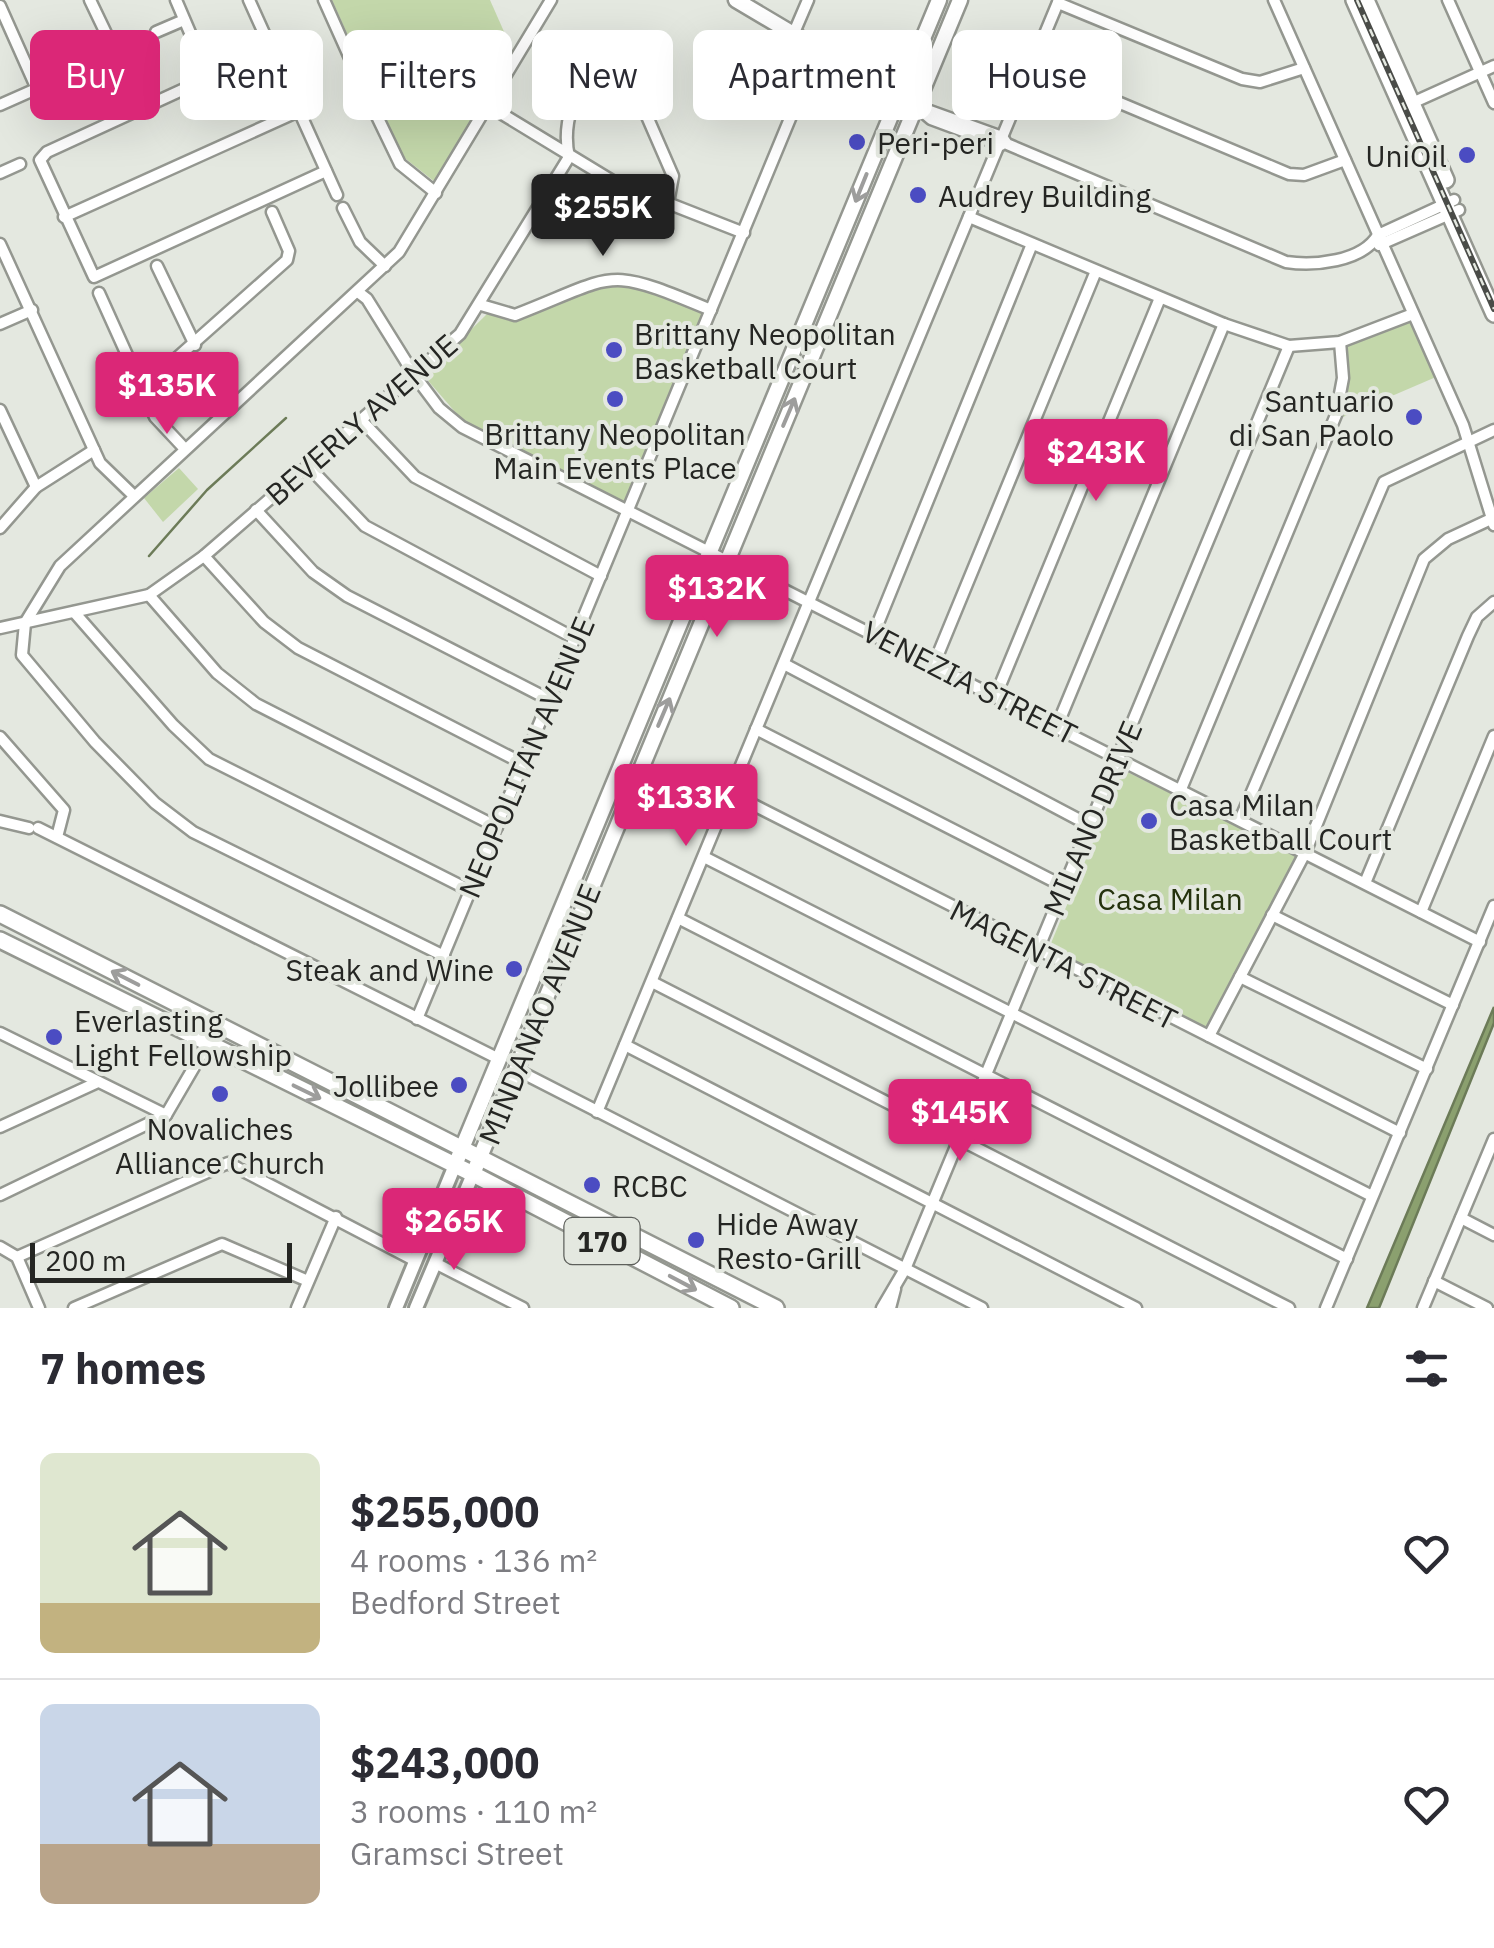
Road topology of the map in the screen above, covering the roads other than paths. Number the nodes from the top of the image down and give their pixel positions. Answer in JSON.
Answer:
{"nodes":[{"id":1,"x":90,"y":0,"type":"edge"},
{"id":2,"x":176,"y":0,"type":"edge"},
{"id":3,"x":249,"y":0,"type":"edge"},
{"id":4,"x":324,"y":0,"type":"edge"},
{"id":5,"x":551,"y":0,"type":"edge"},
{"id":6,"x":736,"y":0,"type":"edge"},
{"id":7,"x":808,"y":0,"type":"edge"},
{"id":8,"x":939,"y":0,"type":"edge"},
{"id":9,"x":960,"y":0,"type":"edge"},
{"id":10,"x":1274,"y":0,"type":"edge"},
{"id":11,"x":1354,"y":0,"type":"edge"},
{"id":12,"x":1366,"y":0,"type":"edge"},
{"id":13,"x":1448,"y":0,"type":"edge"},
{"id":14,"x":1058,"y":1,"type":"edge"},
{"id":15,"x":0,"y":6,"type":"edge"},
{"id":16,"x":184,"y":20,"type":"junction"},
{"id":17,"x":104,"y":30,"type":"edge"},
{"id":18,"x":160,"y":30,"type":"edge"},
{"id":19,"x":188,"y":30,"type":"edge"},
{"id":20,"x":262,"y":30,"type":"edge"},
{"id":21,"x":784,"y":30,"type":"edge"},
{"id":22,"x":796,"y":30,"type":"edge"},
{"id":23,"x":926,"y":30,"type":"edge"},
{"id":24,"x":1046,"y":30,"type":"edge"},
{"id":25,"x":343,"y":42,"type":"edge"},
{"id":26,"x":1494,"y":66,"type":"edge"},
{"id":27,"x":512,"y":67,"type":"edge"},
{"id":28,"x":932,"y":67,"type":"edge"},
{"id":29,"x":1304,"y":68,"type":"junction"},
{"id":30,"x":1480,"y":72,"type":"junction"},
{"id":31,"x":30,"y":73,"type":"edge"},
{"id":32,"x":30,"y":92,"type":"edge"},
{"id":33,"x":180,"y":92,"type":"edge"},
{"id":34,"x":1412,"y":103,"type":"junction"},
{"id":35,"x":1494,"y":103,"type":"edge"},
{"id":36,"x":1122,"y":104,"type":"edge"},
{"id":37,"x":0,"y":105,"type":"edge"},
{"id":38,"x":932,"y":119,"type":"edge"},
{"id":39,"x":279,"y":120,"type":"edge"},
{"id":40,"x":303,"y":120,"type":"edge"},
{"id":41,"x":379,"y":120,"type":"edge"},
{"id":42,"x":480,"y":120,"type":"edge"},
{"id":43,"x":511,"y":120,"type":"edge"},
{"id":44,"x":790,"y":120,"type":"edge"},
{"id":45,"x":889,"y":120,"type":"edge"},
{"id":46,"x":910,"y":120,"type":"edge"},
{"id":47,"x":1011,"y":120,"type":"edge"},
{"id":48,"x":1003,"y":142,"type":"junction"},
{"id":49,"x":569,"y":157,"type":"junction"},
{"id":50,"x":1345,"y":160,"type":"junction"},
{"id":51,"x":20,"y":164,"type":"dead end"},
{"id":52,"x":326,"y":171,"type":"junction"},
{"id":53,"x":0,"y":173,"type":"edge"},
{"id":54,"x":436,"y":193,"type":"junction"},
{"id":55,"x":337,"y":196,"type":"dead end"},
{"id":56,"x":668,"y":203,"type":"junction"},
{"id":57,"x":1452,"y":207,"type":"junction"},
{"id":58,"x":343,"y":208,"type":"dead end"},
{"id":59,"x":272,"y":212,"type":"dead end"},
{"id":60,"x":64,"y":217,"type":"junction"},
{"id":61,"x":969,"y":217,"type":"junction"},
{"id":62,"x":744,"y":233,"type":"junction"},
{"id":63,"x":1378,"y":241,"type":"junction"},
{"id":64,"x":1032,"y":244,"type":"junction"},
{"id":65,"x":1,"y":247,"type":"edge"},
{"id":66,"x":157,"y":266,"type":"dead end"},
{"id":67,"x":385,"y":266,"type":"junction"},
{"id":68,"x":1096,"y":271,"type":"junction"},
{"id":69,"x":1494,"y":289,"type":"edge"},
{"id":70,"x":358,"y":292,"type":"junction"},
{"id":71,"x":99,"y":293,"type":"dead end"},
{"id":72,"x":1160,"y":298,"type":"junction"},
{"id":73,"x":481,"y":305,"type":"junction"},
{"id":74,"x":32,"y":310,"type":"junction"},
{"id":75,"x":712,"y":310,"type":"junction"},
{"id":76,"x":1413,"y":314,"type":"junction"},
{"id":77,"x":1494,"y":314,"type":"edge"},
{"id":78,"x":0,"y":324,"type":"edge"},
{"id":79,"x":1224,"y":324,"type":"junction"},
{"id":80,"x":1340,"y":342,"type":"junction"},
{"id":81,"x":195,"y":345,"type":"junction"},
{"id":82,"x":1289,"y":346,"type":"junction"},
{"id":83,"x":415,"y":376,"type":"junction"},
{"id":84,"x":143,"y":388,"type":"junction"},
{"id":85,"x":0,"y":410,"type":"edge"},
{"id":86,"x":362,"y":420,"type":"junction"},
{"id":87,"x":1494,"y":430,"type":"edge"},
{"id":88,"x":1466,"y":443,"type":"junction"},
{"id":89,"x":184,"y":448,"type":"junction"},
{"id":90,"x":94,"y":450,"type":"junction"},
{"id":91,"x":308,"y":466,"type":"junction"},
{"id":92,"x":36,"y":487,"type":"junction"},
{"id":93,"x":133,"y":495,"type":"junction"},
{"id":94,"x":256,"y":510,"type":"junction"},
{"id":95,"x":628,"y":512,"type":"junction"},
{"id":96,"x":1492,"y":522,"type":"edge"},
{"id":97,"x":0,"y":528,"type":"edge"},
{"id":98,"x":710,"y":551,"type":"junction"},
{"id":99,"x":204,"y":556,"type":"junction"},
{"id":100,"x":727,"y":560,"type":"junction"},
{"id":101,"x":601,"y":576,"type":"junction"},
{"id":102,"x":148,"y":596,"type":"junction"},
{"id":103,"x":811,"y":601,"type":"junction"},
{"id":104,"x":1494,"y":602,"type":"edge"},
{"id":105,"x":74,"y":612,"type":"junction"},
{"id":106,"x":25,"y":622,"type":"junction"},
{"id":107,"x":0,"y":628,"type":"edge"},
{"id":108,"x":874,"y":633,"type":"junction"},
{"id":109,"x":576,"y":639,"type":"junction"},
{"id":110,"x":784,"y":664,"type":"junction"},
{"id":111,"x":934,"y":664,"type":"junction"},
{"id":112,"x":996,"y":695,"type":"junction"},
{"id":113,"x":550,"y":700,"type":"junction"},
{"id":114,"x":1057,"y":726,"type":"junction"},
{"id":115,"x":756,"y":729,"type":"junction"},
{"id":116,"x":0,"y":736,"type":"edge"},
{"id":117,"x":1494,"y":736,"type":"edge"},
{"id":118,"x":1117,"y":757,"type":"junction"},
{"id":119,"x":524,"y":764,"type":"junction"},
{"id":120,"x":1181,"y":789,"type":"junction"},
{"id":121,"x":730,"y":793,"type":"junction"},
{"id":122,"x":1240,"y":820,"type":"junction"},
{"id":123,"x":0,"y":821,"type":"edge"},
{"id":124,"x":1089,"y":825,"type":"junction"},
{"id":125,"x":497,"y":827,"type":"junction"},
{"id":126,"x":58,"y":837,"type":"junction"},
{"id":127,"x":1305,"y":853,"type":"junction"},
{"id":128,"x":704,"y":857,"type":"junction"},
{"id":129,"x":1365,"y":883,"type":"junction"},
{"id":130,"x":1063,"y":886,"type":"junction"},
{"id":131,"x":471,"y":891,"type":"junction"},
{"id":132,"x":1494,"y":906,"type":"edge"},
{"id":133,"x":1422,"y":912,"type":"junction"},
{"id":134,"x":0,"y":914,"type":"edge"},
{"id":135,"x":1272,"y":915,"type":"junction"},
{"id":136,"x":678,"y":918,"type":"junction"},
{"id":137,"x":0,"y":940,"type":"edge"},
{"id":138,"x":1480,"y":942,"type":"junction"},
{"id":139,"x":66,"y":948,"type":"junction"},
{"id":140,"x":1036,"y":950,"type":"junction"},
{"id":141,"x":444,"y":956,"type":"junction"},
{"id":142,"x":56,"y":967,"type":"junction"},
{"id":143,"x":1240,"y":977,"type":"junction"},
{"id":144,"x":652,"y":982,"type":"junction"},
{"id":145,"x":1453,"y":1005,"type":"junction"},
{"id":146,"x":1010,"y":1015,"type":"junction"},
{"id":147,"x":417,"y":1019,"type":"junction"},
{"id":148,"x":0,"y":1034,"type":"edge"},
{"id":149,"x":1209,"y":1036,"type":"junction"},
{"id":150,"x":208,"y":1043,"type":"junction"},
{"id":151,"x":625,"y":1045,"type":"junction"},
{"id":152,"x":499,"y":1060,"type":"junction"},
{"id":153,"x":1426,"y":1068,"type":"junction"},
{"id":154,"x":515,"y":1069,"type":"junction"},
{"id":155,"x":983,"y":1077,"type":"junction"},
{"id":156,"x":98,"y":1082,"type":"junction"},
{"id":157,"x":596,"y":1112,"type":"junction"},
{"id":158,"x":166,"y":1115,"type":"junction"},
{"id":159,"x":0,"y":1127,"type":"edge"},
{"id":160,"x":1400,"y":1133,"type":"junction"},
{"id":161,"x":1494,"y":1139,"type":"edge"},
{"id":162,"x":957,"y":1140,"type":"junction"},
{"id":163,"x":462,"y":1149,"type":"junction"},
{"id":164,"x":1491,"y":1156,"type":"edge"},
{"id":165,"x":480,"y":1158,"type":"junction"},
{"id":166,"x":455,"y":1165,"type":"junction"},
{"id":167,"x":473,"y":1174,"type":"junction"},
{"id":168,"x":0,"y":1195,"type":"edge"},
{"id":169,"x":1372,"y":1196,"type":"junction"},
{"id":170,"x":930,"y":1203,"type":"junction"},
{"id":171,"x":336,"y":1216,"type":"junction"},
{"id":172,"x":1462,"y":1218,"type":"junction"},
{"id":173,"x":1494,"y":1235,"type":"edge"},
{"id":174,"x":0,"y":1247,"type":"edge"},
{"id":175,"x":17,"y":1257,"type":"junction"},
{"id":176,"x":1347,"y":1259,"type":"junction"},
{"id":177,"x":416,"y":1260,"type":"junction"},
{"id":178,"x":436,"y":1263,"type":"junction"},
{"id":179,"x":905,"y":1269,"type":"junction"},
{"id":180,"x":308,"y":1281,"type":"junction"},
{"id":181,"x":1434,"y":1281,"type":"junction"},
{"id":182,"x":895,"y":1289,"type":"junction"},
{"id":183,"x":519,"y":1307,"type":"edge"},
{"id":184,"x":40,"y":1308,"type":"edge"},
{"id":185,"x":74,"y":1308,"type":"edge"},
{"id":186,"x":297,"y":1308,"type":"edge"},
{"id":187,"x":396,"y":1308,"type":"edge"},
{"id":188,"x":416,"y":1308,"type":"edge"},
{"id":189,"x":731,"y":1308,"type":"edge"},
{"id":190,"x":776,"y":1308,"type":"edge"},
{"id":191,"x":882,"y":1308,"type":"edge"},
{"id":192,"x":890,"y":1308,"type":"edge"},
{"id":193,"x":982,"y":1308,"type":"edge"},
{"id":194,"x":1136,"y":1308,"type":"edge"},
{"id":195,"x":1288,"y":1308,"type":"edge"},
{"id":196,"x":1326,"y":1308,"type":"edge"},
{"id":197,"x":1423,"y":1308,"type":"edge"},
{"id":198,"x":1487,"y":1308,"type":"edge"}],
"edges":[{"from":1,"to":17,"type":"street"},
{"from":2,"to":16,"type":"street"},
{"from":3,"to":20,"type":"street"},
{"from":4,"to":25,"type":"street"},
{"from":5,"to":27,"type":"street"},
{"from":6,"to":21,"type":"main road"},
{"from":7,"to":22,"type":"street"},
{"from":8,"to":23,"type":"main road","name":"MINDANAO AVENUE"},
{"from":9,"to":28,"type":"main road","name":"MINDANAO AVENUE"},
{"from":10,"to":29,"type":"street"},
{"from":11,"to":57,"type":"main road"},
{"from":12,"to":34,"type":"main road"},
{"from":13,"to":30,"type":"street"},
{"from":14,"to":24,"type":"street"},
{"from":14,"to":29,"type":"street"},
{"from":15,"to":31,"type":"street"},
{"from":16,"to":18,"type":"street"},
{"from":16,"to":19,"type":"street"},
{"from":26,"to":30,"type":"street"},
{"from":29,"to":50,"type":"street"},
{"from":30,"to":34,"type":"street"},
{"from":30,"to":35,"type":"street"},
{"from":32,"to":37,"type":"street"},
{"from":33,"to":60,"type":"street"},
{"from":34,"to":57,"type":"main road"},
{"from":36,"to":50,"type":"street"},
{"from":38,"to":48,"type":"street"},
{"from":39,"to":60,"type":"street"},
{"from":40,"to":52,"type":"street"},
{"from":41,"to":54,"type":"street"},
{"from":42,"to":54,"type":"street"},
{"from":43,"to":49,"type":"street"},
{"from":44,"to":62,"type":"street","name":"NEOPOLITAN AVENUE"},
{"from":45,"to":98,"type":"main road","name":"MINDANAO AVENUE","one_way":true},
{"from":100,"to":46,"type":"main road","name":"MINDANAO AVENUE","one_way":true},
{"from":47,"to":48,"type":"street"},
{"from":48,"to":61,"type":"street"},
{"from":48,"to":63,"type":"street"},
{"from":49,"to":56,"type":"street"},
{"from":49,"to":56,"type":"street","name":"BEVERLY AVENUE"},
{"from":49,"to":73,"type":"street","name":"BEVERLY AVENUE"},
{"from":50,"to":63,"type":"street"},
{"from":51,"to":53,"type":"street"},
{"from":52,"to":55,"type":"street"},
{"from":52,"to":60,"type":"street"},
{"from":54,"to":67,"type":"street"},
{"from":56,"to":62,"type":"street"},
{"from":57,"to":63,"type":"street"},
{"from":57,"to":69,"type":"main road"},
{"from":57,"to":77,"type":"main road"},
{"from":58,"to":67,"type":"street"},
{"from":59,"to":81,"type":"street"},
{"from":61,"to":64,"type":"street"},
{"from":61,"to":103,"type":"street"},
{"from":62,"to":75,"type":"street","name":"NEOPOLITAN AVENUE"},
{"from":63,"to":76,"type":"street"},
{"from":64,"to":68,"type":"street"},
{"from":64,"to":108,"type":"street"},
{"from":65,"to":74,"type":"street"},
{"from":66,"to":81,"type":"street"},
{"from":67,"to":70,"type":"street"},
{"from":68,"to":72,"type":"street"},
{"from":68,"to":111,"type":"street"},
{"from":70,"to":83,"type":"street","name":"VENEZIA STREET"},
{"from":70,"to":89,"type":"street"},
{"from":71,"to":84,"type":"street"},
{"from":72,"to":79,"type":"street"},
{"from":72,"to":112,"type":"street"},
{"from":73,"to":75,"type":"street"},
{"from":73,"to":83,"type":"street","name":"BEVERLY AVENUE"},
{"from":74,"to":78,"type":"street"},
{"from":74,"to":90,"type":"street"},
{"from":75,"to":95,"type":"street","name":"NEOPOLITAN AVENUE"},
{"from":76,"to":80,"type":"street"},
{"from":76,"to":88,"type":"street"},
{"from":79,"to":82,"type":"street"},
{"from":79,"to":114,"type":"street"},
{"from":80,"to":82,"type":"street"},
{"from":80,"to":120,"type":"street"},
{"from":81,"to":84,"type":"street"},
{"from":82,"to":118,"type":"street","name":"MILANO DRIVE"},
{"from":83,"to":86,"type":"street","name":"BEVERLY AVENUE"},
{"from":83,"to":95,"type":"street","name":"VENEZIA STREET"},
{"from":84,"to":89,"type":"street"},
{"from":85,"to":92,"type":"street"},
{"from":86,"to":91,"type":"street","name":"BEVERLY AVENUE"},
{"from":86,"to":101,"type":"street"},
{"from":87,"to":88,"type":"street"},
{"from":88,"to":96,"type":"street"},
{"from":88,"to":122,"type":"street"},
{"from":89,"to":93,"type":"street"},
{"from":90,"to":92,"type":"street"},
{"from":90,"to":93,"type":"street"},
{"from":91,"to":94,"type":"street","name":"BEVERLY AVENUE"},
{"from":91,"to":109,"type":"street"},
{"from":92,"to":97,"type":"street"},
{"from":93,"to":106,"type":"street"},
{"from":94,"to":99,"type":"street","name":"BEVERLY AVENUE"},
{"from":94,"to":113,"type":"street"},
{"from":95,"to":98,"type":"street","name":"VENEZIA STREET"},
{"from":95,"to":101,"type":"street","name":"NEOPOLITAN AVENUE"},
{"from":96,"to":127,"type":"street"},
{"from":98,"to":100,"type":"street","name":"VENEZIA STREET"},
{"from":98,"to":152,"type":"main road","name":"MINDANAO AVENUE"},
{"from":99,"to":102,"type":"street","name":"BEVERLY AVENUE"},
{"from":99,"to":119,"type":"street"},
{"from":100,"to":103,"type":"street","name":"VENEZIA STREET"},
{"from":154,"to":100,"type":"main road","name":"MINDANAO AVENUE","one_way":true},
{"from":101,"to":109,"type":"street","name":"NEOPOLITAN AVENUE"},
{"from":102,"to":105,"type":"street","name":"BEVERLY AVENUE"},
{"from":102,"to":125,"type":"street"},
{"from":103,"to":108,"type":"street","name":"VENEZIA STREET"},
{"from":103,"to":110,"type":"street"},
{"from":104,"to":129,"type":"street"},
{"from":105,"to":106,"type":"street","name":"BEVERLY AVENUE"},
{"from":105,"to":131,"type":"street"},
{"from":106,"to":107,"type":"street","name":"BEVERLY AVENUE"},
{"from":106,"to":141,"type":"street"},
{"from":108,"to":111,"type":"street","name":"VENEZIA STREET"},
{"from":109,"to":113,"type":"street","name":"NEOPOLITAN AVENUE"},
{"from":110,"to":115,"type":"street"},
{"from":110,"to":124,"type":"street"},
{"from":111,"to":112,"type":"street","name":"VENEZIA STREET"},
{"from":112,"to":114,"type":"street","name":"VENEZIA STREET"},
{"from":113,"to":119,"type":"street","name":"NEOPOLITAN AVENUE"},
{"from":114,"to":118,"type":"street","name":"VENEZIA STREET"},
{"from":115,"to":121,"type":"street"},
{"from":115,"to":130,"type":"street"},
{"from":116,"to":126,"type":"street"},
{"from":117,"to":133,"type":"street"},
{"from":118,"to":120,"type":"street","name":"VENEZIA STREET"},
{"from":118,"to":124,"type":"street","name":"MILANO DRIVE"},
{"from":119,"to":125,"type":"street","name":"NEOPOLITAN AVENUE"},
{"from":120,"to":122,"type":"street","name":"VENEZIA STREET"},
{"from":121,"to":128,"type":"street"},
{"from":121,"to":140,"type":"street","name":"MAGENTA STREET"},
{"from":122,"to":127,"type":"street","name":"VENEZIA STREET"},
{"from":123,"to":126,"type":"street"},
{"from":124,"to":130,"type":"street","name":"MILANO DRIVE"},
{"from":125,"to":131,"type":"street","name":"NEOPOLITAN AVENUE"},
{"from":126,"to":147,"type":"street"},
{"from":127,"to":129,"type":"street","name":"VENEZIA STREET"},
{"from":127,"to":135,"type":"street"},
{"from":128,"to":136,"type":"street"},
{"from":128,"to":146,"type":"street"},
{"from":129,"to":133,"type":"street","name":"VENEZIA STREET"},
{"from":130,"to":140,"type":"street","name":"MILANO DRIVE"},
{"from":131,"to":141,"type":"street","name":"NEOPOLITAN AVENUE"},
{"from":132,"to":138,"type":"street"},
{"from":133,"to":138,"type":"street","name":"VENEZIA STREET"},
{"from":134,"to":139,"type":"main road","number":"170"},
{"from":135,"to":143,"type":"street"},
{"from":135,"to":145,"type":"street"},
{"from":136,"to":144,"type":"street"},
{"from":136,"to":155,"type":"street"},
{"from":137,"to":142,"type":"main road","number":"170"},
{"from":138,"to":145,"type":"street"},
{"from":139,"to":142,"type":"main road"},
{"from":163,"to":139,"type":"main road","number":"170","one_way":true},
{"from":140,"to":146,"type":"street","name":"MILANO DRIVE"},
{"from":140,"to":149,"type":"street","name":"MAGENTA STREET"},
{"from":141,"to":147,"type":"street","name":"NEOPOLITAN AVENUE"},
{"from":142,"to":150,"type":"main road","number":"170"},
{"from":143,"to":149,"type":"street"},
{"from":143,"to":153,"type":"street"},
{"from":144,"to":151,"type":"street"},
{"from":144,"to":162,"type":"street"},
{"from":145,"to":153,"type":"street"},
{"from":146,"to":155,"type":"street","name":"MILANO DRIVE"},
{"from":146,"to":169,"type":"street"},
{"from":147,"to":152,"type":"street"},
{"from":148,"to":156,"type":"street"},
{"from":149,"to":160,"type":"street","name":"MAGENTA STREET"},
{"from":150,"to":158,"type":"street"},
{"from":150,"to":166,"type":"main road","number":"170","one_way":true},
{"from":151,"to":157,"type":"street"},
{"from":151,"to":170,"type":"street"},
{"from":152,"to":154,"type":"main road"},
{"from":152,"to":163,"type":"main road","name":"MINDANAO AVENUE"},
{"from":153,"to":160,"type":"street"},
{"from":154,"to":157,"type":"street"},
{"from":154,"to":165,"type":"main road","name":"MINDANAO AVENUE"},
{"from":155,"to":162,"type":"street","name":"MILANO DRIVE"},
{"from":155,"to":176,"type":"street"},
{"from":156,"to":158,"type":"street"},
{"from":156,"to":159,"type":"street"},
{"from":157,"to":179,"type":"street"},
{"from":158,"to":168,"type":"street"},
{"from":160,"to":169,"type":"street"},
{"from":161,"to":164,"type":"street"},
{"from":162,"to":170,"type":"street","name":"MILANO DRIVE"},
{"from":162,"to":195,"type":"street"},
{"from":163,"to":165,"type":"main road","number":"170"},
{"from":163,"to":166,"type":"main road","name":"MINDANAO AVENUE"},
{"from":164,"to":172,"type":"street"},
{"from":165,"to":167,"type":"main road","name":"MINDANAO AVENUE"},
{"from":165,"to":190,"type":"main road","number":"170"},
{"from":166,"to":167,"type":"main road","number":"170"},
{"from":166,"to":177,"type":"street","name":"MINDANAO AVENUE"},
{"from":167,"to":178,"type":"street","name":"MINDANAO AVENUE"},
{"from":167,"to":189,"type":"main road","number":"170","one_way":true},
{"from":169,"to":176,"type":"street"},
{"from":170,"to":179,"type":"street","name":"MILANO DRIVE"},
{"from":170,"to":194,"type":"street"},
{"from":171,"to":175,"type":"street"},
{"from":171,"to":177,"type":"street"},
{"from":171,"to":180,"type":"street"},
{"from":172,"to":173,"type":"street"},
{"from":172,"to":181,"type":"street"},
{"from":174,"to":175,"type":"street"},
{"from":175,"to":184,"type":"street"},
{"from":176,"to":196,"type":"street"},
{"from":177,"to":187,"type":"street","name":"MINDANAO AVENUE"},
{"from":178,"to":183,"type":"street"},
{"from":178,"to":188,"type":"street","name":"MINDANAO AVENUE"},
{"from":179,"to":182,"type":"street","name":"MILANO DRIVE"},
{"from":179,"to":193,"type":"street"},
{"from":180,"to":185,"type":"street"},
{"from":180,"to":186,"type":"street"},
{"from":181,"to":197,"type":"street"},
{"from":181,"to":198,"type":"street"},
{"from":182,"to":191,"type":"street","name":"MILANO DRIVE"},
{"from":182,"to":192,"type":"street","name":"MILANO DRIVE"}]}
